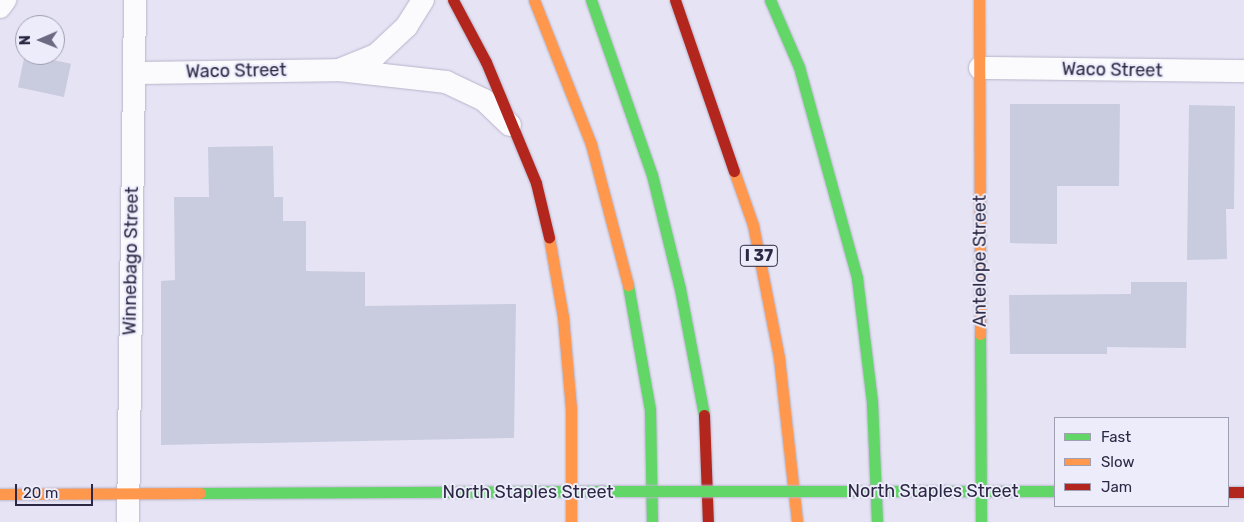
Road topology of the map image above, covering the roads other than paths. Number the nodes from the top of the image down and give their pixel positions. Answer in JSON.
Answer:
{"nodes":[{"id":1,"x":5,"y":0,"type":"edge"},
{"id":2,"x":135,"y":0,"type":"edge"},
{"id":3,"x":423,"y":0,"type":"edge"},
{"id":4,"x":453,"y":0,"type":"edge"},
{"id":5,"x":534,"y":0,"type":"edge"},
{"id":6,"x":591,"y":0,"type":"edge"},
{"id":7,"x":675,"y":0,"type":"edge"},
{"id":8,"x":770,"y":0,"type":"edge"},
{"id":9,"x":979,"y":0,"type":"edge"},
{"id":10,"x":0,"y":7,"type":"edge"},
{"id":11,"x":980,"y":68,"type":"junction"},
{"id":12,"x":339,"y":70,"type":"junction"},
{"id":13,"x":1244,"y":71,"type":"edge"},
{"id":14,"x":134,"y":72,"type":"junction"},
{"id":15,"x":514,"y":130,"type":"junction"},
{"id":16,"x":981,"y":491,"type":"junction"},
{"id":17,"x":1054,"y":491,"type":"edge"},
{"id":18,"x":571,"y":492,"type":"junction"},
{"id":19,"x":1229,"y":492,"type":"edge"},
{"id":20,"x":1244,"y":492,"type":"edge"},
{"id":21,"x":128,"y":493,"type":"junction"},
{"id":22,"x":0,"y":494,"type":"edge"},
{"id":23,"x":128,"y":522,"type":"edge"},
{"id":24,"x":571,"y":522,"type":"edge"},
{"id":25,"x":652,"y":522,"type":"edge"},
{"id":26,"x":708,"y":522,"type":"edge"},
{"id":27,"x":797,"y":522,"type":"edge"},
{"id":28,"x":877,"y":522,"type":"edge"},
{"id":29,"x":981,"y":522,"type":"edge"}],
"edges":[{"from":1,"to":10,"type":"street"},
{"from":2,"to":14,"type":"street","name":"Winnebago Street"},
{"from":3,"to":12,"type":"street","name":"Waco Street"},
{"from":4,"to":15,"type":"main road"},
{"from":5,"to":25,"type":"main road"},
{"from":6,"to":26,"type":"main road"},
{"from":7,"to":27,"type":"main road","number":"I 37"},
{"from":8,"to":28,"type":"main road"},
{"from":9,"to":11,"type":"main road","name":"Antelope Street"},
{"from":11,"to":13,"type":"street","name":"Waco Street"},
{"from":11,"to":16,"type":"main road","name":"Antelope Street"},
{"from":12,"to":14,"type":"street","name":"Waco Street"},
{"from":12,"to":15,"type":"street","name":"Waco Street"},
{"from":14,"to":21,"type":"street","name":"Winnebago Street"},
{"from":15,"to":18,"type":"main road"},
{"from":16,"to":17,"type":"main road","name":"North Staples Street"},
{"from":16,"to":18,"type":"main road","name":"North Staples Street","bridge":true},
{"from":16,"to":29,"type":"main road","name":"Antelope Street"},
{"from":18,"to":21,"type":"main road","name":"North Staples Street"},
{"from":18,"to":24,"type":"main road"},
{"from":19,"to":20,"type":"main road"},
{"from":21,"to":22,"type":"main road","name":"North Staples Street"},
{"from":21,"to":23,"type":"street","name":"Winnebago Street"}]}
